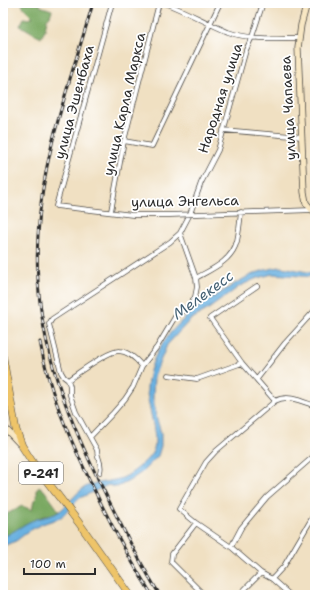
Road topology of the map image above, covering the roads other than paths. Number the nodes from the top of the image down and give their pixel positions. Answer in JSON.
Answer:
{"nodes":[{"id":1,"x":112,"y":3,"type":"edge"},
{"id":2,"x":159,"y":3,"type":"edge"},
{"id":3,"x":164,"y":3,"type":"edge"},
{"id":4,"x":220,"y":3,"type":"edge"},
{"id":5,"x":263,"y":3,"type":"edge"},
{"id":6,"x":307,"y":3,"type":"edge"},
{"id":7,"x":211,"y":23,"type":"junction"},
{"id":8,"x":252,"y":37,"type":"junction"},
{"id":9,"x":299,"y":38,"type":"junction"},
{"id":10,"x":223,"y":130,"type":"junction"},
{"id":11,"x":302,"y":137,"type":"junction"},
{"id":12,"x":124,"y":141,"type":"junction"},
{"id":13,"x":56,"y":206,"type":"joint"},
{"id":14,"x":313,"y":210,"type":"edge"},
{"id":15,"x":111,"y":211,"type":"junction"},
{"id":16,"x":241,"y":212,"type":"junction"},
{"id":17,"x":190,"y":214,"type":"junction"},
{"id":18,"x":180,"y":233,"type":"junction"},
{"id":19,"x":196,"y":278,"type":"junction"},
{"id":20,"x":257,"y":286,"type":"dead end"},
{"id":21,"x":315,"y":310,"type":"edge"},
{"id":22,"x":3,"y":358,"type":"edge"},
{"id":23,"x":242,"y":363,"type":"junction"},
{"id":24,"x":142,"y":366,"type":"junction"},
{"id":25,"x":168,"y":375,"type":"dead end"},
{"id":26,"x":257,"y":379,"type":"junction"},
{"id":27,"x":68,"y":380,"type":"junction"},
{"id":28,"x":275,"y":401,"type":"junction"},
{"id":29,"x":11,"y":403,"type":"junction"},
{"id":30,"x":3,"y":406,"type":"edge"},
{"id":31,"x":315,"y":406,"type":"edge"},
{"id":32,"x":3,"y":426,"type":"edge"},
{"id":33,"x":90,"y":437,"type":"junction"},
{"id":34,"x":22,"y":446,"type":"junction"},
{"id":35,"x":315,"y":455,"type":"edge"},
{"id":36,"x":100,"y":472,"type":"dead end"},
{"id":37,"x":315,"y":513,"type":"edge"},
{"id":38,"x":196,"y":523,"type":"junction"},
{"id":39,"x":231,"y":547,"type":"junction"},
{"id":40,"x":261,"y":572,"type":"junction"},
{"id":41,"x":272,"y":579,"type":"junction"},
{"id":42,"x":130,"y":595,"type":"edge"},
{"id":43,"x":204,"y":595,"type":"edge"},
{"id":44,"x":239,"y":595,"type":"edge"},
{"id":45,"x":290,"y":595,"type":"edge"}],
"edges":[{"from":1,"to":13,"type":"street","name":"улица Эшенбаха"},
{"from":2,"to":12,"type":"street","name":"улица Карла Маркса"},
{"from":3,"to":7,"type":"street"},
{"from":4,"to":7,"type":"street"},
{"from":5,"to":8,"type":"street","name":"Народная улица"},
{"from":6,"to":9,"type":"street","name":"улица Чапаева"},
{"from":7,"to":8,"type":"street"},
{"from":7,"to":12,"type":"street"},
{"from":8,"to":9,"type":"street"},
{"from":8,"to":10,"type":"street","name":"Народная улица"},
{"from":9,"to":11,"type":"street","name":"улица Чапаева"},
{"from":10,"to":11,"type":"street"},
{"from":10,"to":17,"type":"street","name":"Народная улица"},
{"from":11,"to":14,"type":"street","name":"улица Чапаева"},
{"from":12,"to":15,"type":"street","name":"улица Карла Маркса"},
{"from":13,"to":15,"type":"street","name":"улица Энгельса"},
{"from":14,"to":16,"type":"street","name":"улица Энгельса"},
{"from":15,"to":17,"type":"street","name":"улица Энгельса"},
{"from":16,"to":17,"type":"street","name":"улица Энгельса"},
{"from":16,"to":19,"type":"street"},
{"from":17,"to":18,"type":"street","name":"Народная улица"},
{"from":18,"to":19,"type":"street"},
{"from":18,"to":27,"type":"street","name":"Народная улица"},
{"from":19,"to":24,"type":"street"},
{"from":20,"to":23,"type":"street"},
{"from":21,"to":26,"type":"street"},
{"from":22,"to":29,"type":"highway","number":"Р-241"},
{"from":23,"to":25,"type":"street"},
{"from":23,"to":26,"type":"street"},
{"from":24,"to":27,"type":"street"},
{"from":24,"to":33,"type":"street"},
{"from":26,"to":28,"type":"street"},
{"from":27,"to":33,"type":"street"},
{"from":28,"to":31,"type":"street"},
{"from":28,"to":38,"type":"street"},
{"from":29,"to":30,"type":"street"},
{"from":29,"to":34,"type":"highway","number":"Р-241"},
{"from":32,"to":34,"type":"street"},
{"from":33,"to":36,"type":"street"},
{"from":34,"to":42,"type":"highway","number":"Р-241"},
{"from":35,"to":39,"type":"street"},
{"from":37,"to":41,"type":"street"},
{"from":38,"to":39,"type":"street"},
{"from":38,"to":43,"type":"street"},
{"from":39,"to":40,"type":"street"},
{"from":40,"to":41,"type":"street"},
{"from":40,"to":44,"type":"street"},
{"from":41,"to":45,"type":"street"}]}
